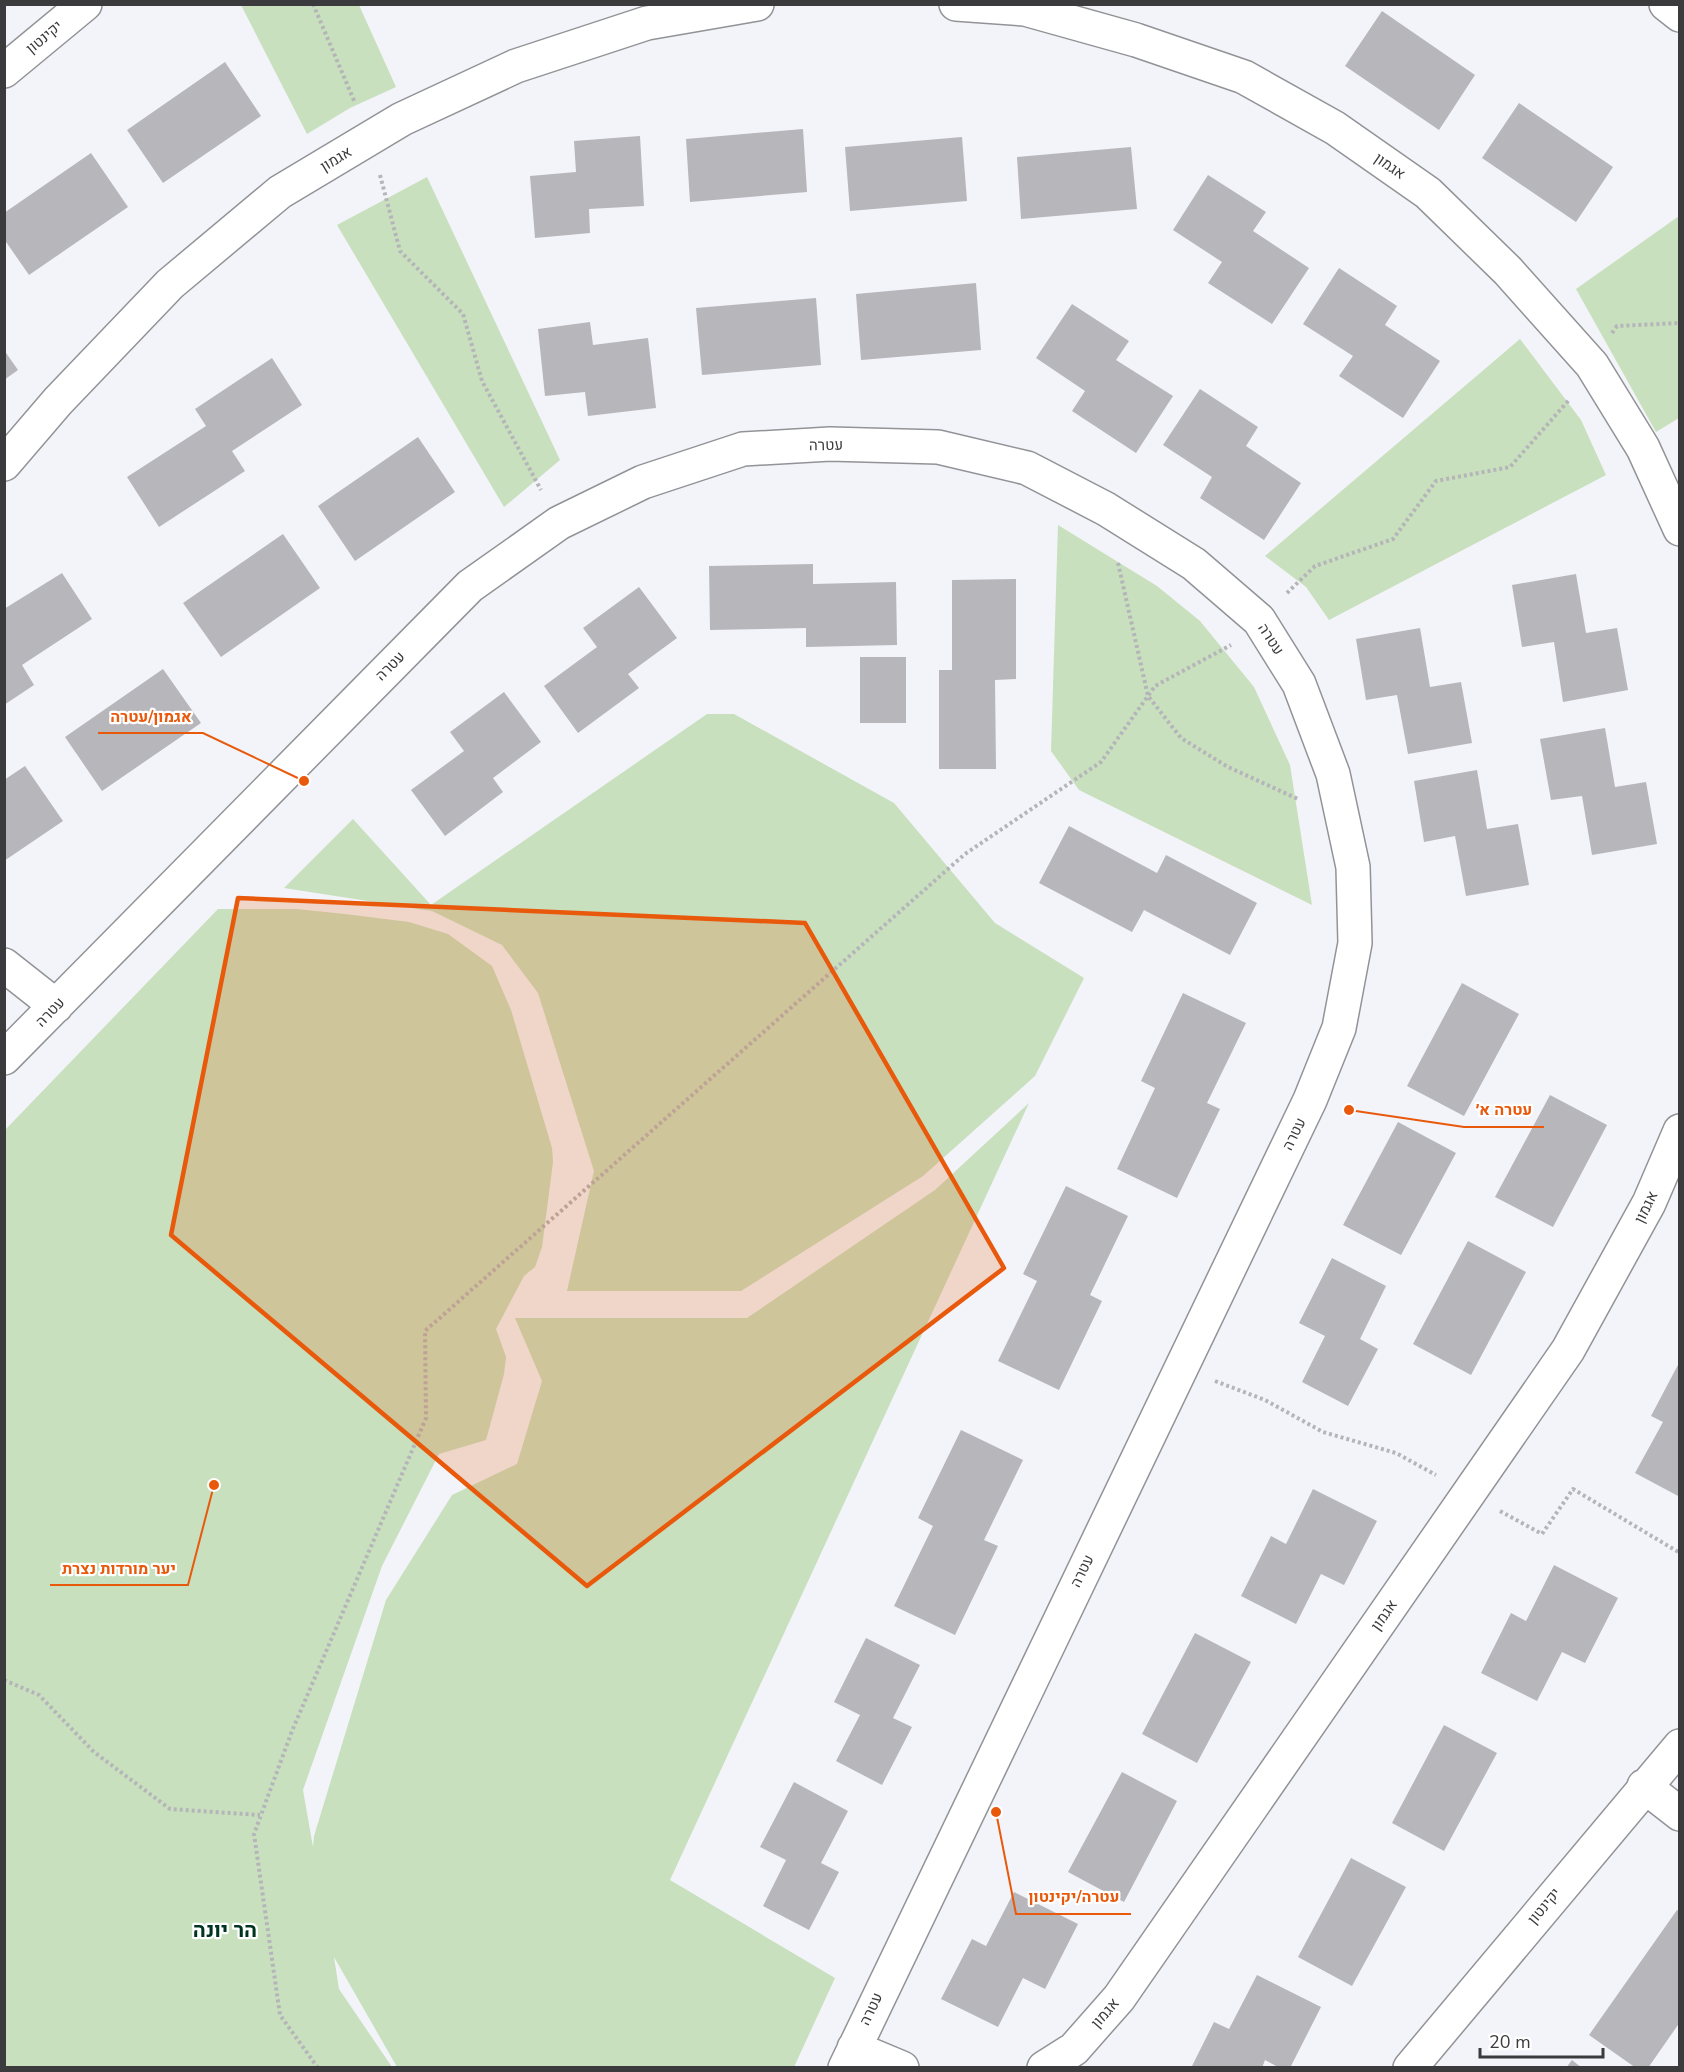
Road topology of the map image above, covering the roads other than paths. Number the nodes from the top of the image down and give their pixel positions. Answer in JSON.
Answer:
{"nodes":[{"id":1,"x":85,"y":4,"type":"edge"},
{"id":2,"x":757,"y":4,"type":"edge"},
{"id":3,"x":956,"y":4,"type":"edge"},
{"id":4,"x":1666,"y":4,"type":"edge"},
{"id":5,"x":1680,"y":15,"type":"edge"},
{"id":6,"x":4,"y":71,"type":"edge"},
{"id":7,"x":4,"y":464,"type":"edge"},
{"id":8,"x":1680,"y":529,"type":"edge"},
{"id":9,"x":4,"y":965,"type":"edge"},
{"id":10,"x":56,"y":1006,"type":"junction"},
{"id":11,"x":4,"y":1058,"type":"edge"},
{"id":12,"x":1680,"y":1131,"type":"edge"},
{"id":13,"x":1680,"y":1746,"type":"edge"},
{"id":14,"x":1644,"y":1786,"type":"junction"},
{"id":15,"x":1680,"y":1814,"type":"edge"},
{"id":16,"x":849,"y":2058,"type":"edge"},
{"id":17,"x":902,"y":2067,"type":"edge"},
{"id":18,"x":1044,"y":2067,"type":"edge"},
{"id":19,"x":1410,"y":2067,"type":"edge"}],
"edges":[{"from":1,"to":6,"type":"street","name":"יקינטון"},
{"from":2,"to":7,"type":"street","name":"אגמון"},
{"from":3,"to":8,"type":"street","name":"אגמון"},
{"from":4,"to":5,"type":"street"},
{"from":9,"to":10,"type":"street"},
{"from":10,"to":11,"type":"street","name":"עטרה"},
{"from":10,"to":16,"type":"street","name":"עטרה"},
{"from":12,"to":18,"type":"street","name":"אגמון"},
{"from":13,"to":14,"type":"street","name":"יקינטון"},
{"from":14,"to":15,"type":"street"},
{"from":14,"to":19,"type":"street","name":"יקינטון"},
{"from":16,"to":17,"type":"street"}]}
